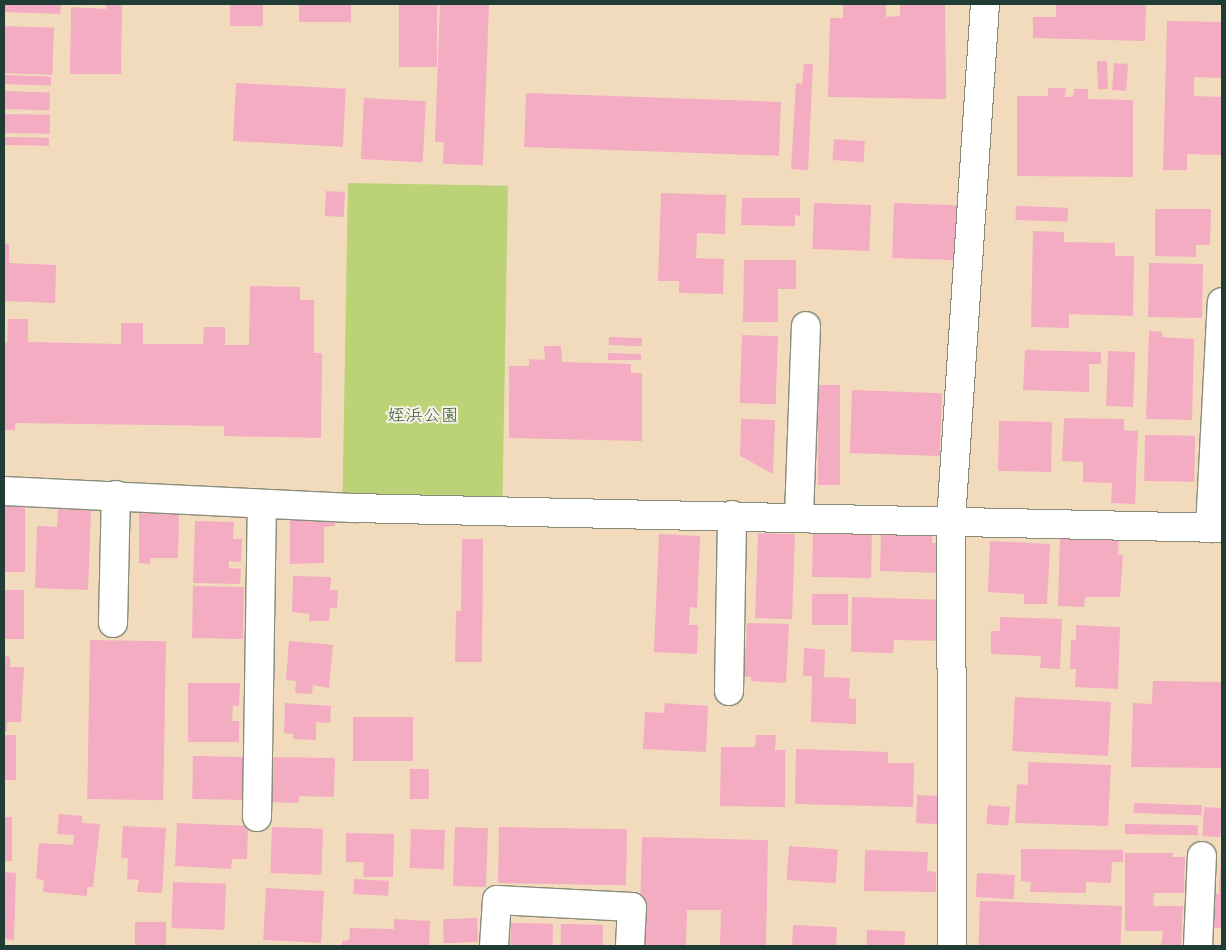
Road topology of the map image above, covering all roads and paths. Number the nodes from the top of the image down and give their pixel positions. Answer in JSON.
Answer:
{"nodes":[{"id":1,"x":985,"y":4,"type":"edge"},
{"id":2,"x":1222,"y":302,"type":"edge"},
{"id":3,"x":806,"y":326,"type":"dead end"},
{"id":4,"x":4,"y":491,"type":"edge"},
{"id":5,"x":116,"y":495,"type":"junction"},
{"id":6,"x":262,"y":504,"type":"junction"},
{"id":7,"x":732,"y":515,"type":"junction"},
{"id":8,"x":799,"y":516,"type":"junction"},
{"id":9,"x":951,"y":520,"type":"junction"},
{"id":10,"x":1216,"y":528,"type":"edge"},
{"id":11,"x":113,"y":623,"type":"dead end"},
{"id":12,"x":729,"y":691,"type":"dead end"},
{"id":13,"x":258,"y":817,"type":"dead end"},
{"id":14,"x":1202,"y":856,"type":"dead end"},
{"id":15,"x":494,"y":946,"type":"edge"},
{"id":16,"x":630,"y":946,"type":"edge"},
{"id":17,"x":952,"y":946,"type":"edge"},
{"id":18,"x":1198,"y":946,"type":"edge"}],
"edges":[{"from":1,"to":9,"type":"street"},
{"from":2,"to":10,"type":"street"},
{"from":3,"to":8,"type":"street"},
{"from":4,"to":5,"type":"street"},
{"from":5,"to":6,"type":"street"},
{"from":5,"to":11,"type":"street"},
{"from":6,"to":7,"type":"street"},
{"from":6,"to":13,"type":"street"},
{"from":7,"to":8,"type":"street"},
{"from":7,"to":12,"type":"street"},
{"from":8,"to":9,"type":"street"},
{"from":9,"to":10,"type":"street"},
{"from":9,"to":17,"type":"street"},
{"from":14,"to":18,"type":"street"},
{"from":15,"to":16,"type":"street"}]}
